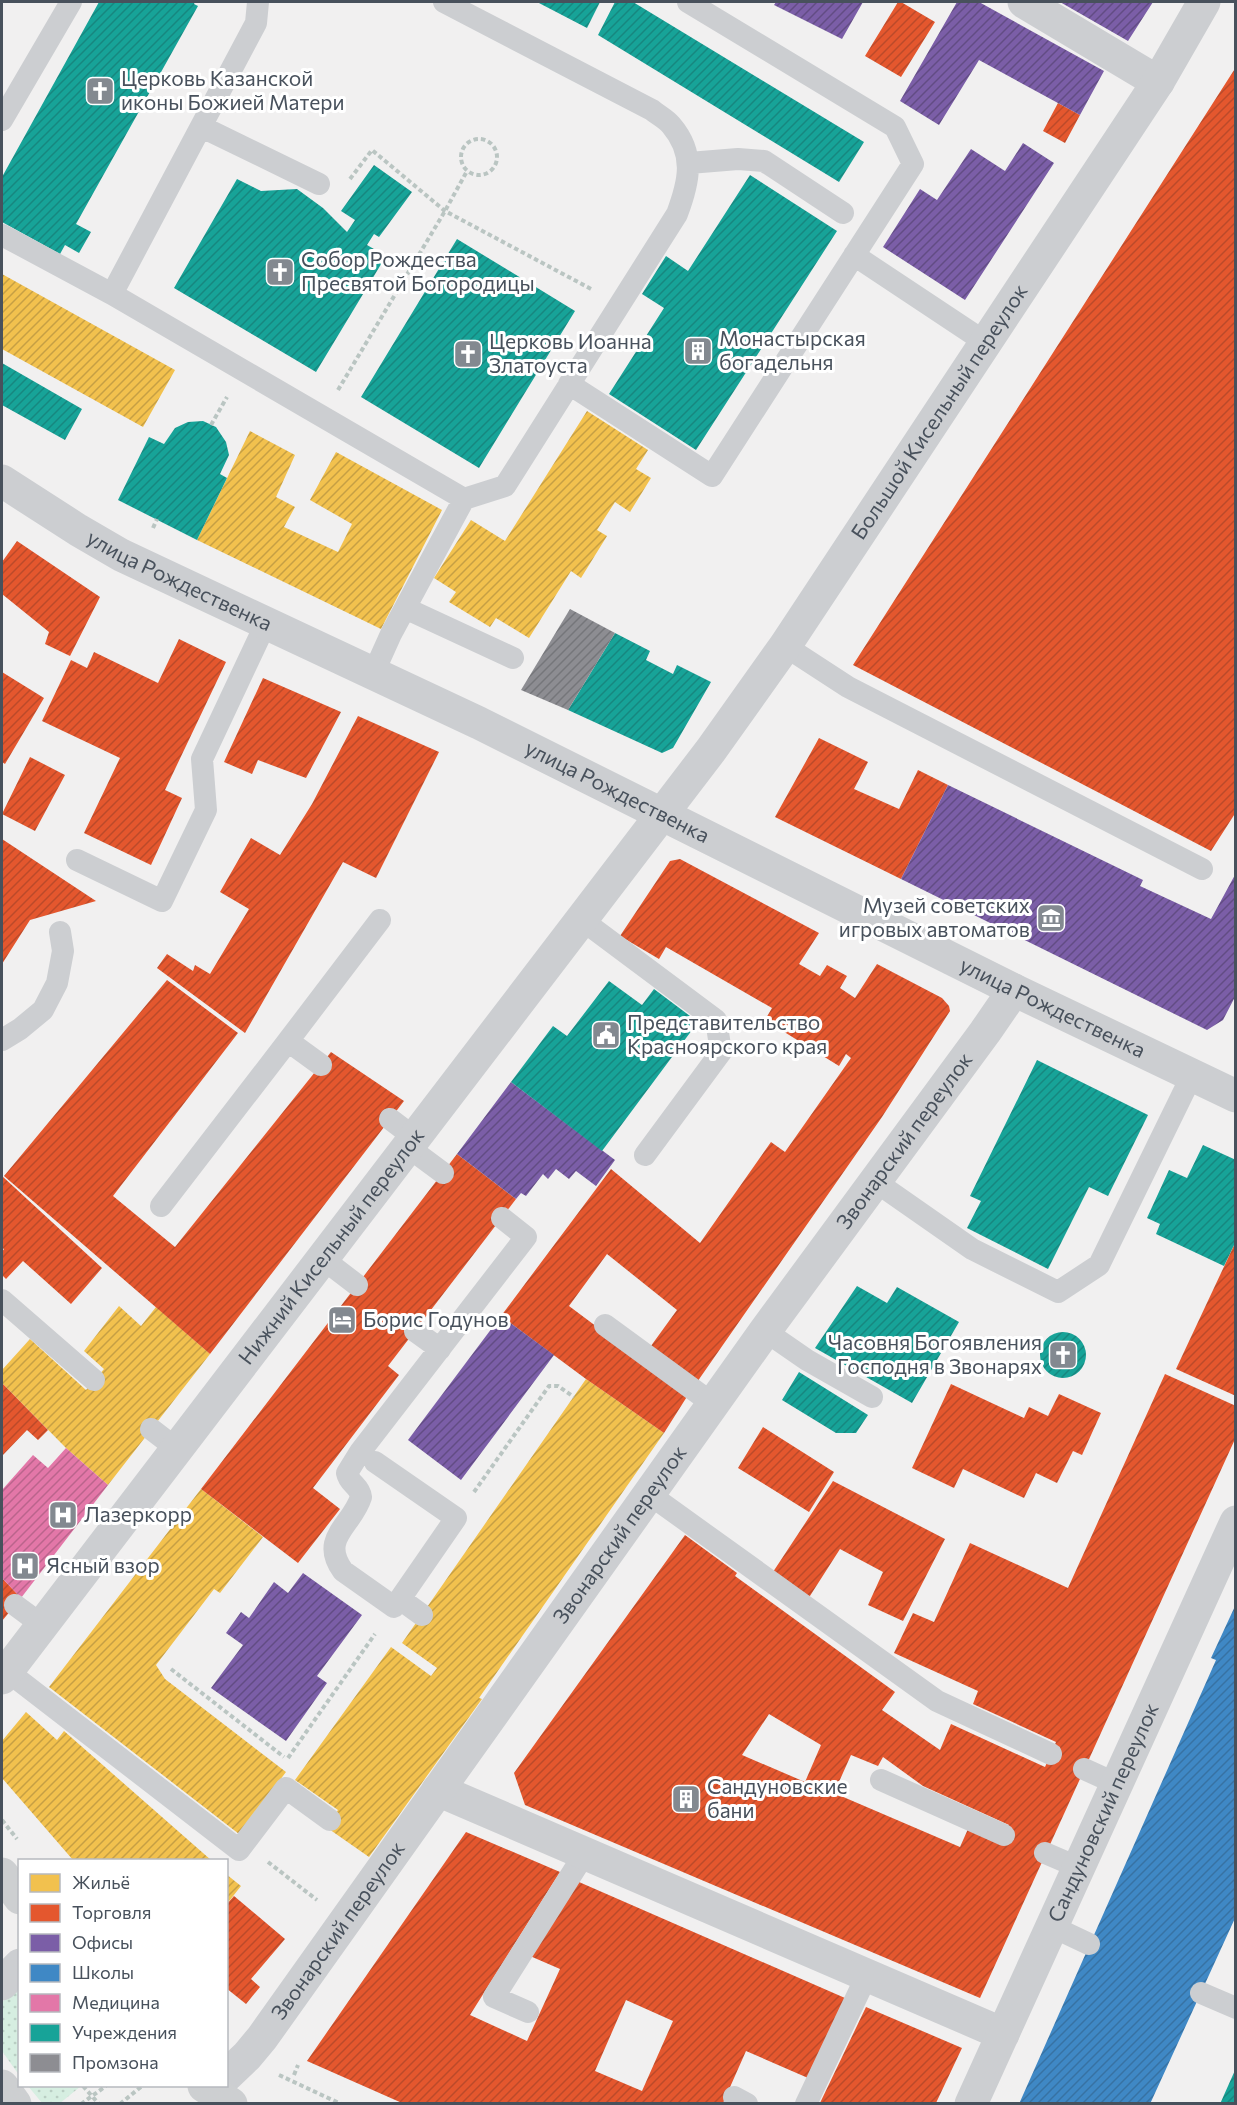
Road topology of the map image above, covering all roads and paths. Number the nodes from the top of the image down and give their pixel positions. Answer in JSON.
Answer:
{"nodes":[{"id":1,"x":71,"y":2,"type":"edge"},
{"id":2,"x":258,"y":2,"type":"edge"},
{"id":3,"x":444,"y":2,"type":"edge"},
{"id":4,"x":688,"y":2,"type":"edge"},
{"id":5,"x":1024,"y":2,"type":"edge"},
{"id":6,"x":1204,"y":2,"type":"edge"},
{"id":7,"x":1158,"y":82,"type":"junction"},
{"id":8,"x":2,"y":120,"type":"edge"},
{"id":9,"x":202,"y":127,"type":"junction"},
{"id":10,"x":689,"y":163,"type":"junction"},
{"id":11,"x":467,"y":171,"type":"junction"},
{"id":12,"x":319,"y":184,"type":"joint"},
{"id":13,"x":445,"y":211,"type":"junction"},
{"id":14,"x":843,"y":213,"type":"dead end"},
{"id":15,"x":2,"y":234,"type":"edge"},
{"id":16,"x":854,"y":255,"type":"junction"},
{"id":17,"x":112,"y":294,"type":"junction"},
{"id":18,"x":620,"y":304,"type":"junction"},
{"id":19,"x":986,"y":342,"type":"junction"},
{"id":20,"x":569,"y":384,"type":"junction"},
{"id":21,"x":322,"y":416,"type":"junction"},
{"id":22,"x":2,"y":481,"type":"edge"},
{"id":23,"x":464,"y":499,"type":"junction"},
{"id":24,"x":157,"y":519,"type":"dead end"},
{"id":25,"x":151,"y":531,"type":"dead end"},
{"id":26,"x":405,"y":608,"type":"junction"},
{"id":27,"x":266,"y":623,"type":"junction"},
{"id":28,"x":785,"y":646,"type":"junction"},
{"id":29,"x":513,"y":658,"type":"dead end"},
{"id":30,"x":372,"y":674,"type":"junction"},
{"id":31,"x":663,"y":815,"type":"junction"},
{"id":32,"x":77,"y":860,"type":"dead end"},
{"id":33,"x":1202,"y":869,"type":"dead end"},
{"id":34,"x":380,"y":920,"type":"dead end"},
{"id":35,"x":582,"y":920,"type":"junction"},
{"id":36,"x":60,"y":932,"type":"dead end"},
{"id":37,"x":1014,"y":990,"type":"junction"},
{"id":38,"x":2,"y":1041,"type":"edge"},
{"id":39,"x":288,"y":1041,"type":"junction"},
{"id":40,"x":321,"y":1065,"type":"dead end"},
{"id":41,"x":1192,"y":1075,"type":"junction"},
{"id":42,"x":1236,"y":1096,"type":"edge"},
{"id":43,"x":404,"y":1134,"type":"junction"},
{"id":44,"x":645,"y":1155,"type":"dead end"},
{"id":45,"x":443,"y":1173,"type":"dead end"},
{"id":46,"x":876,"y":1182,"type":"junction"},
{"id":47,"x":161,"y":1206,"type":"dead end"},
{"id":48,"x":502,"y":1218,"type":"dead end"},
{"id":49,"x":322,"y":1259,"type":"junction"},
{"id":50,"x":357,"y":1286,"type":"dead end"},
{"id":51,"x":2,"y":1300,"type":"edge"},
{"id":52,"x":604,"y":1325,"type":"dead end"},
{"id":53,"x":415,"y":1331,"type":"dead end"},
{"id":54,"x":765,"y":1331,"type":"junction"},
{"id":55,"x":440,"y":1349,"type":"junction"},
{"id":56,"x":94,"y":1380,"type":"dead end"},
{"id":57,"x":574,"y":1397,"type":"dead end"},
{"id":58,"x":872,"y":1397,"type":"dead end"},
{"id":59,"x":713,"y":1404,"type":"junction"},
{"id":60,"x":151,"y":1429,"type":"dead end"},
{"id":61,"x":177,"y":1449,"type":"junction"},
{"id":62,"x":375,"y":1462,"type":"dead end"},
{"id":63,"x":649,"y":1494,"type":"junction"},
{"id":64,"x":456,"y":1518,"type":"junction"},
{"id":65,"x":1236,"y":1522,"type":"edge"},
{"id":66,"x":400,"y":1599,"type":"junction"},
{"id":67,"x":15,"y":1605,"type":"dead end"},
{"id":68,"x":422,"y":1615,"type":"dead end"},
{"id":69,"x":42,"y":1626,"type":"junction"},
{"id":70,"x":379,"y":1627,"type":"dead end"},
{"id":71,"x":171,"y":1669,"type":"dead end"},
{"id":72,"x":4,"y":1675,"type":"edge"},
{"id":73,"x":1051,"y":1754,"type":"dead end"},
{"id":74,"x":288,"y":1759,"type":"junction"},
{"id":75,"x":1084,"y":1769,"type":"dead end"},
{"id":76,"x":881,"y":1780,"type":"dead end"},
{"id":77,"x":1117,"y":1785,"type":"junction"},
{"id":78,"x":286,"y":1788,"type":"junction"},
{"id":79,"x":438,"y":1790,"type":"junction"},
{"id":80,"x":330,"y":1820,"type":"dead end"},
{"id":81,"x":1004,"y":1835,"type":"dead end"},
{"id":82,"x":244,"y":1843,"type":"junction"},
{"id":83,"x":585,"y":1853,"type":"junction"},
{"id":84,"x":1046,"y":1853,"type":"dead end"},
{"id":85,"x":1080,"y":1868,"type":"junction"},
{"id":86,"x":2,"y":1874,"type":"edge"},
{"id":87,"x":18,"y":1895,"type":"edge"},
{"id":88,"x":324,"y":1905,"type":"dead end"},
{"id":89,"x":1053,"y":1927,"type":"junction"},
{"id":90,"x":1089,"y":1944,"type":"dead end"},
{"id":91,"x":18,"y":1967,"type":"edge"},
{"id":92,"x":867,"y":1975,"type":"junction"},
{"id":93,"x":2,"y":1984,"type":"edge"},
{"id":94,"x":1201,"y":1993,"type":"dead end"},
{"id":95,"x":1236,"y":2008,"type":"edge"},
{"id":96,"x":528,"y":2012,"type":"dead end"},
{"id":97,"x":1003,"y":2034,"type":"junction"},
{"id":98,"x":298,"y":2065,"type":"dead end"},
{"id":99,"x":294,"y":2075,"type":"dead end"},
{"id":100,"x":228,"y":2076,"type":"edge"},
{"id":101,"x":2,"y":2086,"type":"edge"},
{"id":102,"x":85,"y":2087,"type":"edge"},
{"id":103,"x":103,"y":2087,"type":"edge"},
{"id":104,"x":140,"y":2087,"type":"edge"},
{"id":105,"x":92,"y":2096,"type":"junction"},
{"id":106,"x":15,"y":2103,"type":"edge"},
{"id":107,"x":81,"y":2103,"type":"edge"},
{"id":108,"x":99,"y":2103,"type":"edge"},
{"id":109,"x":120,"y":2103,"type":"edge"},
{"id":110,"x":806,"y":2103,"type":"edge"},
{"id":111,"x":971,"y":2103,"type":"edge"}],
"edges":[{"from":1,"to":8,"type":"lane"},
{"from":2,"to":9,"type":"lane"},
{"from":3,"to":10,"type":"lane"},
{"from":4,"to":16,"type":"lane"},
{"from":5,"to":7,"type":"street"},
{"from":6,"to":7,"type":"street","name":"Большой Кисельный переулок"},
{"from":7,"to":19,"type":"street","name":"Большой Кисельный переулок"},
{"from":9,"to":12,"type":"lane"},
{"from":9,"to":17,"type":"lane"},
{"from":10,"to":14,"type":"lane"},
{"from":10,"to":18,"type":"lane"},
{"from":11,"to":11,"type":"path"},
{"from":11,"to":13,"type":"path"},
{"from":12,"to":13,"type":"path"},
{"from":13,"to":18,"type":"path"},
{"from":13,"to":21,"type":"path"},
{"from":15,"to":17,"type":"lane"},
{"from":16,"to":19,"type":"lane"},
{"from":16,"to":20,"type":"lane"},
{"from":17,"to":21,"type":"lane"},
{"from":18,"to":20,"type":"lane"},
{"from":19,"to":28,"type":"street","name":"Большой Кисельный переулок"},
{"from":20,"to":23,"type":"lane"},
{"from":21,"to":23,"type":"lane"},
{"from":22,"to":27,"type":"street","name":"улица Рождественка"},
{"from":23,"to":26,"type":"lane"},
{"from":24,"to":25,"type":"path"},
{"from":26,"to":29,"type":"lane"},
{"from":26,"to":30,"type":"lane"},
{"from":27,"to":30,"type":"street","name":"улица Рождественка"},
{"from":27,"to":32,"type":"lane"},
{"from":28,"to":31,"type":"street","name":"Большой Кисельный переулок"},
{"from":28,"to":33,"type":"lane"},
{"from":30,"to":31,"type":"street","name":"улица Рождественка"},
{"from":31,"to":35,"type":"street","name":"Нижний Кисельный переулок"},
{"from":31,"to":37,"type":"street","name":"улица Рождественка"},
{"from":34,"to":39,"type":"lane"},
{"from":35,"to":43,"type":"street","name":"Нижний Кисельный переулок"},
{"from":35,"to":44,"type":"lane"},
{"from":36,"to":38,"type":"lane"},
{"from":37,"to":41,"type":"street","name":"улица Рождественка"},
{"from":37,"to":46,"type":"street","name":"Звонарский переулок"},
{"from":39,"to":40,"type":"lane"},
{"from":39,"to":47,"type":"lane"},
{"from":41,"to":42,"type":"street","name":"улица Рождественка"},
{"from":41,"to":46,"type":"lane"},
{"from":43,"to":45,"type":"lane"},
{"from":43,"to":49,"type":"street","name":"Нижний Кисельный переулок"},
{"from":46,"to":54,"type":"street","name":"Звонарский переулок"},
{"from":48,"to":55,"type":"lane"},
{"from":49,"to":50,"type":"lane"},
{"from":49,"to":61,"type":"street","name":"Нижний Кисельный переулок"},
{"from":51,"to":56,"type":"lane"},
{"from":52,"to":59,"type":"lane"},
{"from":53,"to":55,"type":"lane"},
{"from":54,"to":58,"type":"lane"},
{"from":54,"to":59,"type":"street","name":"Звонарский переулок"},
{"from":55,"to":66,"type":"lane"},
{"from":57,"to":64,"type":"path"},
{"from":59,"to":63,"type":"street","name":"Звонарский переулок"},
{"from":60,"to":61,"type":"lane"},
{"from":61,"to":69,"type":"street","name":"Нижний Кисельный переулок"},
{"from":62,"to":64,"type":"lane"},
{"from":63,"to":73,"type":"lane"},
{"from":63,"to":79,"type":"street","name":"Звонарский переулок"},
{"from":64,"to":66,"type":"lane"},
{"from":65,"to":77,"type":"street","name":"Сандуновский переулок"},
{"from":66,"to":68,"type":"lane"},
{"from":67,"to":69,"type":"lane"},
{"from":69,"to":72,"type":"street","name":"Нижний Кисельный переулок"},
{"from":70,"to":74,"type":"path"},
{"from":71,"to":74,"type":"path"},
{"from":72,"to":82,"type":"lane"},
{"from":74,"to":78,"type":"path"},
{"from":75,"to":77,"type":"lane"},
{"from":76,"to":81,"type":"lane"},
{"from":77,"to":85,"type":"street","name":"Сандуновский переулок"},
{"from":78,"to":80,"type":"lane"},
{"from":78,"to":82,"type":"lane"},
{"from":79,"to":83,"type":"street"},
{"from":79,"to":100,"type":"street","name":"Звонарский переулок"},
{"from":82,"to":88,"type":"path"},
{"from":83,"to":92,"type":"street"},
{"from":83,"to":96,"type":"lane"},
{"from":84,"to":85,"type":"lane"},
{"from":85,"to":89,"type":"street","name":"Сандуновский переулок"},
{"from":86,"to":87,"type":"street"},
{"from":89,"to":90,"type":"lane"},
{"from":89,"to":97,"type":"street","name":"Сандуновский переулок"},
{"from":91,"to":93,"type":"street"},
{"from":92,"to":97,"type":"street"},
{"from":92,"to":110,"type":"lane"},
{"from":94,"to":95,"type":"lane"},
{"from":97,"to":111,"type":"street","name":"Сандуновский переулок"},
{"from":98,"to":99,"type":"path"},
{"from":101,"to":106,"type":"street"},
{"from":102,"to":105,"type":"path"},
{"from":103,"to":105,"type":"path"},
{"from":104,"to":109,"type":"path"},
{"from":105,"to":107,"type":"path"},
{"from":105,"to":108,"type":"path"}]}
